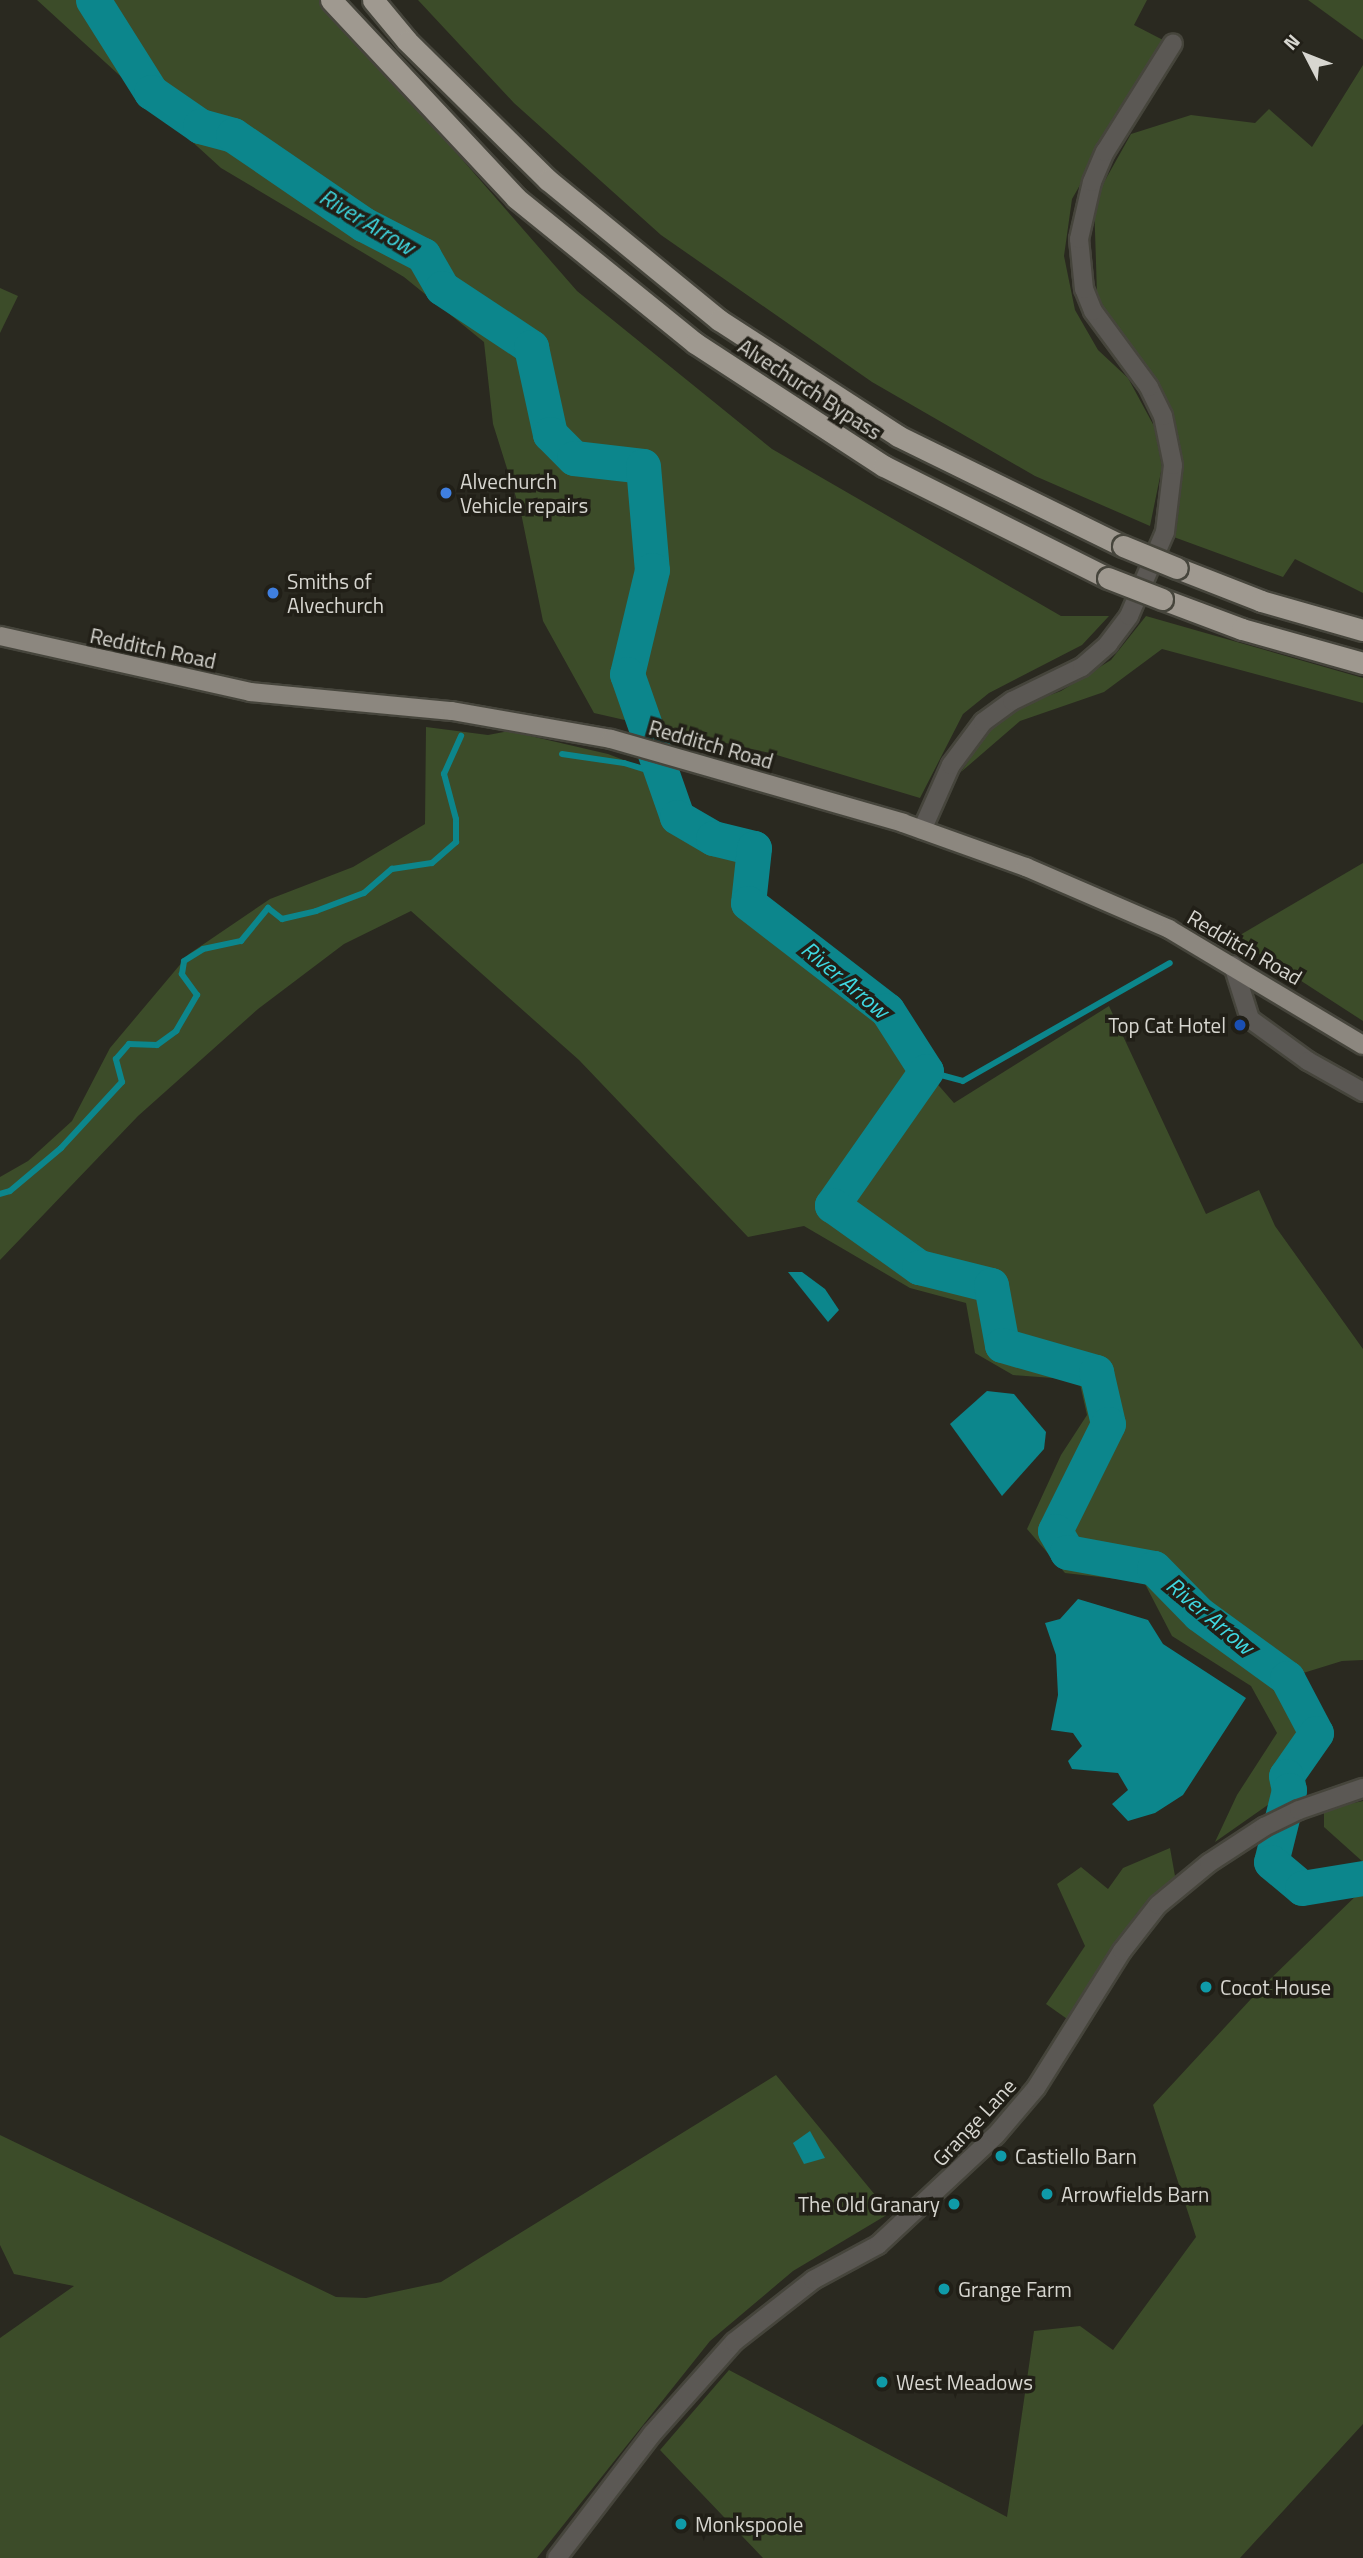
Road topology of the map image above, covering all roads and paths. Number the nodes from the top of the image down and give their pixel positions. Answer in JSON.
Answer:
{"nodes":[{"id":1,"x":331,"y":0,"type":"edge"},
{"id":2,"x":373,"y":0,"type":"edge"},
{"id":3,"x":1173,"y":43,"type":"dead end"},
{"id":4,"x":1363,"y":630,"type":"edge"},
{"id":5,"x":0,"y":636,"type":"edge"},
{"id":6,"x":1363,"y":663,"type":"edge"},
{"id":7,"x":922,"y":830,"type":"junction"},
{"id":8,"x":1233,"y":965,"type":"junction"},
{"id":9,"x":1363,"y":1045,"type":"edge"},
{"id":10,"x":1363,"y":1092,"type":"edge"},
{"id":11,"x":1363,"y":1788,"type":"edge"},
{"id":12,"x":557,"y":2558,"type":"edge"}],
"edges":[{"from":1,"to":6,"type":"highway","name":"Alvechurch Bypass","bridge":true},
{"from":2,"to":4,"type":"highway","name":"Alvechurch Bypass","bridge":true},
{"from":3,"to":7,"type":"street"},
{"from":5,"to":7,"type":"main road","name":"Redditch Road"},
{"from":7,"to":8,"type":"main road","name":"Redditch Road"},
{"from":8,"to":9,"type":"main road","name":"Redditch Road"},
{"from":8,"to":10,"type":"street"},
{"from":11,"to":12,"type":"street","name":"Grange Lane"}]}
